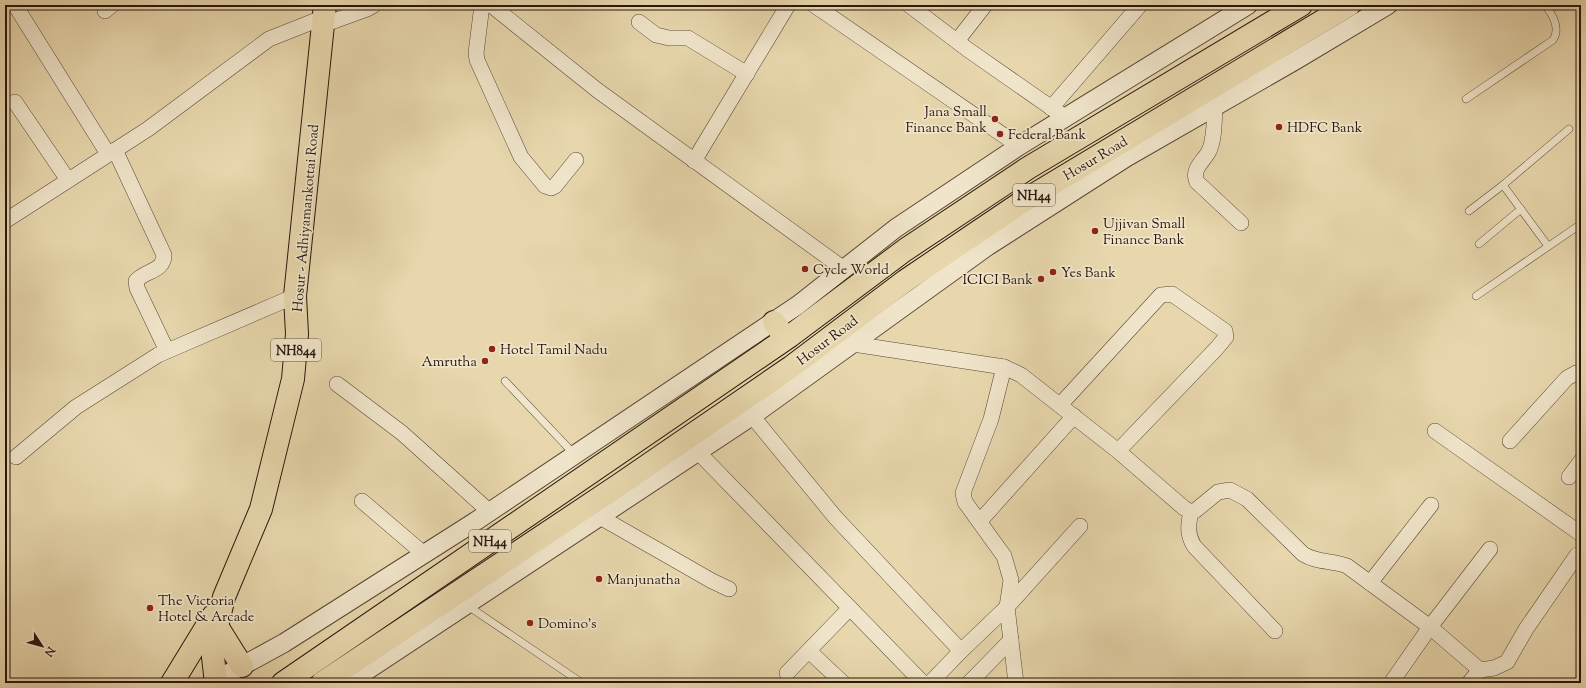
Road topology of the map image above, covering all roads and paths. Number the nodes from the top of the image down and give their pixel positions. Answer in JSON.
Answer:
{"nodes":[{"id":1,"x":15,"y":5,"type":"edge"},
{"id":2,"x":374,"y":5,"type":"edge"},
{"id":3,"x":482,"y":5,"type":"edge"},
{"id":4,"x":491,"y":5,"type":"edge"},
{"id":5,"x":788,"y":5,"type":"edge"},
{"id":6,"x":814,"y":5,"type":"edge"},
{"id":7,"x":909,"y":5,"type":"edge"},
{"id":8,"x":985,"y":5,"type":"edge"},
{"id":9,"x":1140,"y":5,"type":"edge"},
{"id":10,"x":1248,"y":5,"type":"edge"},
{"id":11,"x":1301,"y":5,"type":"edge"},
{"id":12,"x":1349,"y":5,"type":"edge"},
{"id":13,"x":1388,"y":5,"type":"edge"},
{"id":14,"x":1545,"y":5,"type":"edge"},
{"id":15,"x":323,"y":16,"type":"edge"},
{"id":16,"x":639,"y":22,"type":"dead end"},
{"id":17,"x":957,"y":41,"type":"junction"},
{"id":18,"x":747,"y":74,"type":"junction"},
{"id":19,"x":1466,"y":99,"type":"dead end"},
{"id":20,"x":14,"y":102,"type":"dead end"},
{"id":21,"x":1215,"y":106,"type":"junction"},
{"id":22,"x":1051,"y":108,"type":"junction"},
{"id":23,"x":1066,"y":118,"type":"junction"},
{"id":24,"x":1569,"y":129,"type":"dead end"},
{"id":25,"x":1019,"y":146,"type":"junction"},
{"id":26,"x":112,"y":152,"type":"junction"},
{"id":27,"x":576,"y":160,"type":"dead end"},
{"id":28,"x":694,"y":161,"type":"junction"},
{"id":29,"x":68,"y":180,"type":"junction"},
{"id":30,"x":1503,"y":185,"type":"junction"},
{"id":31,"x":1521,"y":209,"type":"junction"},
{"id":32,"x":1469,"y":211,"type":"dead end"},
{"id":33,"x":6,"y":219,"type":"edge"},
{"id":34,"x":1241,"y":223,"type":"dead end"},
{"id":35,"x":1581,"y":224,"type":"edge"},
{"id":36,"x":1479,"y":244,"type":"dead end"},
{"id":37,"x":1548,"y":246,"type":"junction"},
{"id":38,"x":844,"y":269,"type":"junction"},
{"id":39,"x":295,"y":296,"type":"junction"},
{"id":40,"x":1476,"y":296,"type":"dead end"},
{"id":41,"x":783,"y":332,"type":"junction"},
{"id":42,"x":853,"y":344,"type":"junction"},
{"id":43,"x":167,"y":351,"type":"junction"},
{"id":44,"x":1004,"y":366,"type":"junction"},
{"id":45,"x":793,"y":372,"type":"junction"},
{"id":46,"x":1581,"y":375,"type":"edge"},
{"id":47,"x":505,"y":381,"type":"dead end"},
{"id":48,"x":337,"y":384,"type":"dead end"},
{"id":49,"x":1060,"y":405,"type":"junction"},
{"id":50,"x":752,"y":416,"type":"junction"},
{"id":51,"x":1074,"y":416,"type":"junction"},
{"id":52,"x":1436,"y":431,"type":"dead end"},
{"id":53,"x":1510,"y":441,"type":"dead end"},
{"id":54,"x":698,"y":452,"type":"junction"},
{"id":55,"x":1118,"y":452,"type":"junction"},
{"id":56,"x":575,"y":455,"type":"junction"},
{"id":57,"x":16,"y":458,"type":"dead end"},
{"id":58,"x":1581,"y":461,"type":"edge"},
{"id":59,"x":1569,"y":477,"type":"dead end"},
{"id":60,"x":362,"y":501,"type":"dead end"},
{"id":61,"x":1431,"y":505,"type":"dead end"},
{"id":62,"x":490,"y":512,"type":"junction"},
{"id":63,"x":1191,"y":512,"type":"junction"},
{"id":64,"x":600,"y":517,"type":"junction"},
{"id":65,"x":980,"y":521,"type":"junction"},
{"id":66,"x":1080,"y":526,"type":"dead end"},
{"id":67,"x":1581,"y":534,"type":"edge"},
{"id":68,"x":1490,"y":549,"type":"dead end"},
{"id":69,"x":424,"y":554,"type":"junction"},
{"id":70,"x":1580,"y":555,"type":"edge"},
{"id":71,"x":1370,"y":583,"type":"junction"},
{"id":72,"x":729,"y":589,"type":"dead end"},
{"id":73,"x":224,"y":597,"type":"junction"},
{"id":74,"x":466,"y":605,"type":"junction"},
{"id":75,"x":1007,"y":607,"type":"junction"},
{"id":76,"x":850,"y":608,"type":"junction"},
{"id":77,"x":217,"y":626,"type":"junction"},
{"id":78,"x":1430,"y":627,"type":"junction"},
{"id":79,"x":1275,"y":631,"type":"dead end"},
{"id":80,"x":1011,"y":640,"type":"junction"},
{"id":81,"x":962,"y":650,"type":"junction"},
{"id":82,"x":809,"y":651,"type":"junction"},
{"id":83,"x":242,"y":666,"type":"junction"},
{"id":84,"x":1480,"y":670,"type":"junction"},
{"id":85,"x":787,"y":673,"type":"dead end"},
{"id":86,"x":214,"y":682,"type":"edge"},
{"id":87,"x":172,"y":683,"type":"edge"},
{"id":88,"x":282,"y":683,"type":"edge"},
{"id":89,"x":322,"y":683,"type":"edge"},
{"id":90,"x":348,"y":683,"type":"edge"},
{"id":91,"x":582,"y":683,"type":"edge"},
{"id":92,"x":843,"y":683,"type":"edge"},
{"id":93,"x":923,"y":683,"type":"edge"},
{"id":94,"x":930,"y":683,"type":"edge"},
{"id":95,"x":969,"y":683,"type":"edge"},
{"id":96,"x":1016,"y":683,"type":"edge"},
{"id":97,"x":1391,"y":683,"type":"edge"},
{"id":98,"x":1470,"y":683,"type":"edge"}],
"edges":[{"from":1,"to":26,"type":"street"},
{"from":2,"to":15,"type":"street"},
{"from":3,"to":27,"type":"street"},
{"from":4,"to":28,"type":"street"},
{"from":5,"to":18,"type":"street"},
{"from":6,"to":25,"type":"street"},
{"from":7,"to":17,"type":"street"},
{"from":8,"to":17,"type":"street"},
{"from":9,"to":22,"type":"street"},
{"from":10,"to":23,"type":"street"},
{"from":11,"to":41,"type":"highway","name":"Hosur Road","number":"NH44"},
{"from":12,"to":45,"type":"highway","name":"Hosur Road","number":"NH44"},
{"from":13,"to":21,"type":"street"},
{"from":14,"to":19,"type":"lane"},
{"from":15,"to":26,"type":"street"},
{"from":15,"to":39,"type":"highway","name":"Hosur - Adhiyamankottai Road","number":"NH844"},
{"from":16,"to":18,"type":"street"},
{"from":17,"to":22,"type":"street"},
{"from":18,"to":28,"type":"street"},
{"from":20,"to":29,"type":"street"},
{"from":21,"to":34,"type":"street"},
{"from":21,"to":42,"type":"street"},
{"from":22,"to":23,"type":"street"},
{"from":23,"to":25,"type":"street"},
{"from":24,"to":30,"type":"lane"},
{"from":25,"to":38,"type":"street"},
{"from":26,"to":29,"type":"street"},
{"from":26,"to":43,"type":"street"},
{"from":28,"to":38,"type":"street"},
{"from":29,"to":33,"type":"street"},
{"from":30,"to":31,"type":"lane"},
{"from":30,"to":32,"type":"lane"},
{"from":31,"to":36,"type":"lane"},
{"from":31,"to":37,"type":"lane"},
{"from":35,"to":37,"type":"lane"},
{"from":37,"to":40,"type":"lane"},
{"from":38,"to":41,"type":"street"},
{"from":39,"to":43,"type":"street"},
{"from":39,"to":73,"type":"highway","name":"Hosur - Adhiyamankottai Road","number":"NH844"},
{"from":41,"to":56,"type":"street"},
{"from":41,"to":88,"type":"highway","number":"NH44"},
{"from":42,"to":44,"type":"street"},
{"from":42,"to":45,"type":"street"},
{"from":43,"to":57,"type":"street"},
{"from":44,"to":49,"type":"street"},
{"from":44,"to":65,"type":"street"},
{"from":45,"to":50,"type":"street"},
{"from":45,"to":89,"type":"highway","number":"NH44"},
{"from":46,"to":53,"type":"street"},
{"from":47,"to":56,"type":"lane"},
{"from":48,"to":62,"type":"street"},
{"from":49,"to":51,"type":"street"},
{"from":49,"to":55,"type":"street"},
{"from":50,"to":54,"type":"street"},
{"from":50,"to":81,"type":"street"},
{"from":51,"to":55,"type":"street"},
{"from":51,"to":65,"type":"street"},
{"from":52,"to":67,"type":"street"},
{"from":54,"to":64,"type":"street"},
{"from":54,"to":76,"type":"street"},
{"from":55,"to":63,"type":"street"},
{"from":56,"to":62,"type":"street"},
{"from":58,"to":59,"type":"street"},
{"from":60,"to":69,"type":"street"},
{"from":61,"to":71,"type":"street"},
{"from":62,"to":69,"type":"street"},
{"from":63,"to":71,"type":"street"},
{"from":63,"to":79,"type":"street"},
{"from":64,"to":72,"type":"street"},
{"from":64,"to":74,"type":"street"},
{"from":65,"to":75,"type":"street"},
{"from":66,"to":75,"type":"street"},
{"from":68,"to":78,"type":"street"},
{"from":69,"to":83,"type":"street"},
{"from":70,"to":84,"type":"street"},
{"from":71,"to":78,"type":"street"},
{"from":73,"to":77,"type":"highway","name":"Hosur - Adhiyamankottai Road","number":"NH844"},
{"from":73,"to":87,"type":"highway"},
{"from":74,"to":90,"type":"street"},
{"from":74,"to":91,"type":"lane"},
{"from":75,"to":80,"type":"street"},
{"from":75,"to":81,"type":"street"},
{"from":76,"to":82,"type":"street"},
{"from":76,"to":93,"type":"street"},
{"from":77,"to":83,"type":"highway"},
{"from":77,"to":86,"type":"highway","name":"Hosur - Adhiyamankottai Road","number":"NH844"},
{"from":78,"to":84,"type":"street"},
{"from":78,"to":97,"type":"street"},
{"from":80,"to":95,"type":"street"},
{"from":80,"to":96,"type":"street"},
{"from":81,"to":94,"type":"street"},
{"from":82,"to":85,"type":"street"},
{"from":82,"to":92,"type":"street"},
{"from":83,"to":86,"type":"street"},
{"from":84,"to":98,"type":"street"}]}
